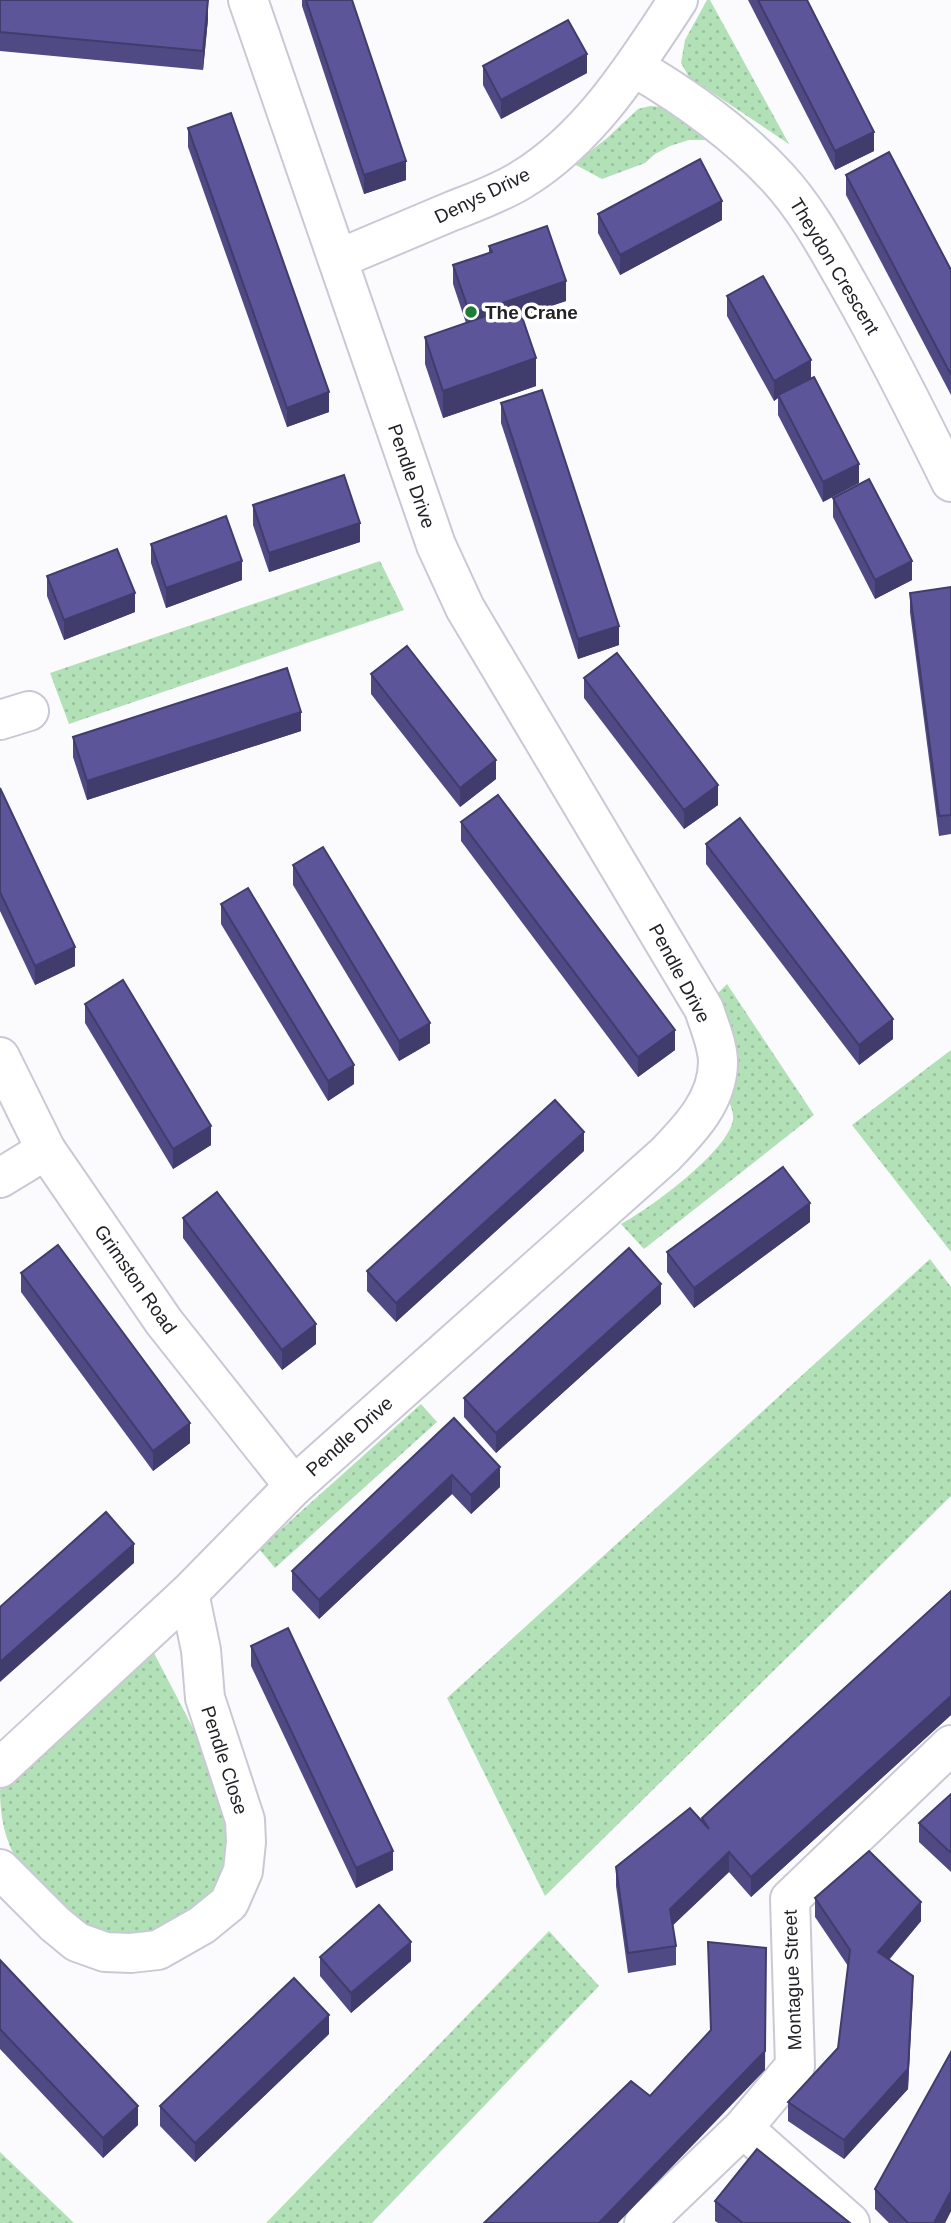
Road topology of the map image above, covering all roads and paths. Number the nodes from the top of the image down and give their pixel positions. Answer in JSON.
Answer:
{"nodes":[{"id":1,"x":248,"y":0,"type":"edge"},
{"id":2,"x":678,"y":0,"type":"edge"},
{"id":3,"x":634,"y":67,"type":"junction"},
{"id":4,"x":338,"y":258,"type":"junction"},
{"id":5,"x":951,"y":482,"type":"edge"},
{"id":6,"x":0,"y":1057,"type":"edge"},
{"id":7,"x":46,"y":1150,"type":"junction"},
{"id":8,"x":0,"y":1178,"type":"edge"},
{"id":9,"x":294,"y":1486,"type":"junction"},
{"id":10,"x":189,"y":1593,"type":"junction"},
{"id":11,"x":951,"y":1745,"type":"edge"},
{"id":12,"x":0,"y":1768,"type":"edge"},
{"id":13,"x":0,"y":1869,"type":"edge"},
{"id":14,"x":743,"y":2128,"type":"junction"},
{"id":15,"x":645,"y":2223,"type":"edge"},
{"id":16,"x":850,"y":2223,"type":"edge"}],
"edges":[{"from":1,"to":4,"type":"street","name":"Pendle Drive"},
{"from":2,"to":3,"type":"street","name":"Denys Drive"},
{"from":3,"to":4,"type":"street","name":"Denys Drive"},
{"from":3,"to":5,"type":"street","name":"Theydon Crescent"},
{"from":4,"to":9,"type":"street","name":"Pendle Drive"},
{"from":6,"to":7,"type":"street","name":"Grimston Road"},
{"from":7,"to":8,"type":"street"},
{"from":7,"to":9,"type":"street","name":"Grimston Road"},
{"from":9,"to":10,"type":"street","name":"Pendle Drive"},
{"from":10,"to":12,"type":"street","name":"Pendle Drive"},
{"from":10,"to":13,"type":"street","name":"Pendle Close"},
{"from":11,"to":14,"type":"street","name":"Montague Street"},
{"from":14,"to":15,"type":"street","name":"Montague Street"},
{"from":14,"to":16,"type":"street"}]}
